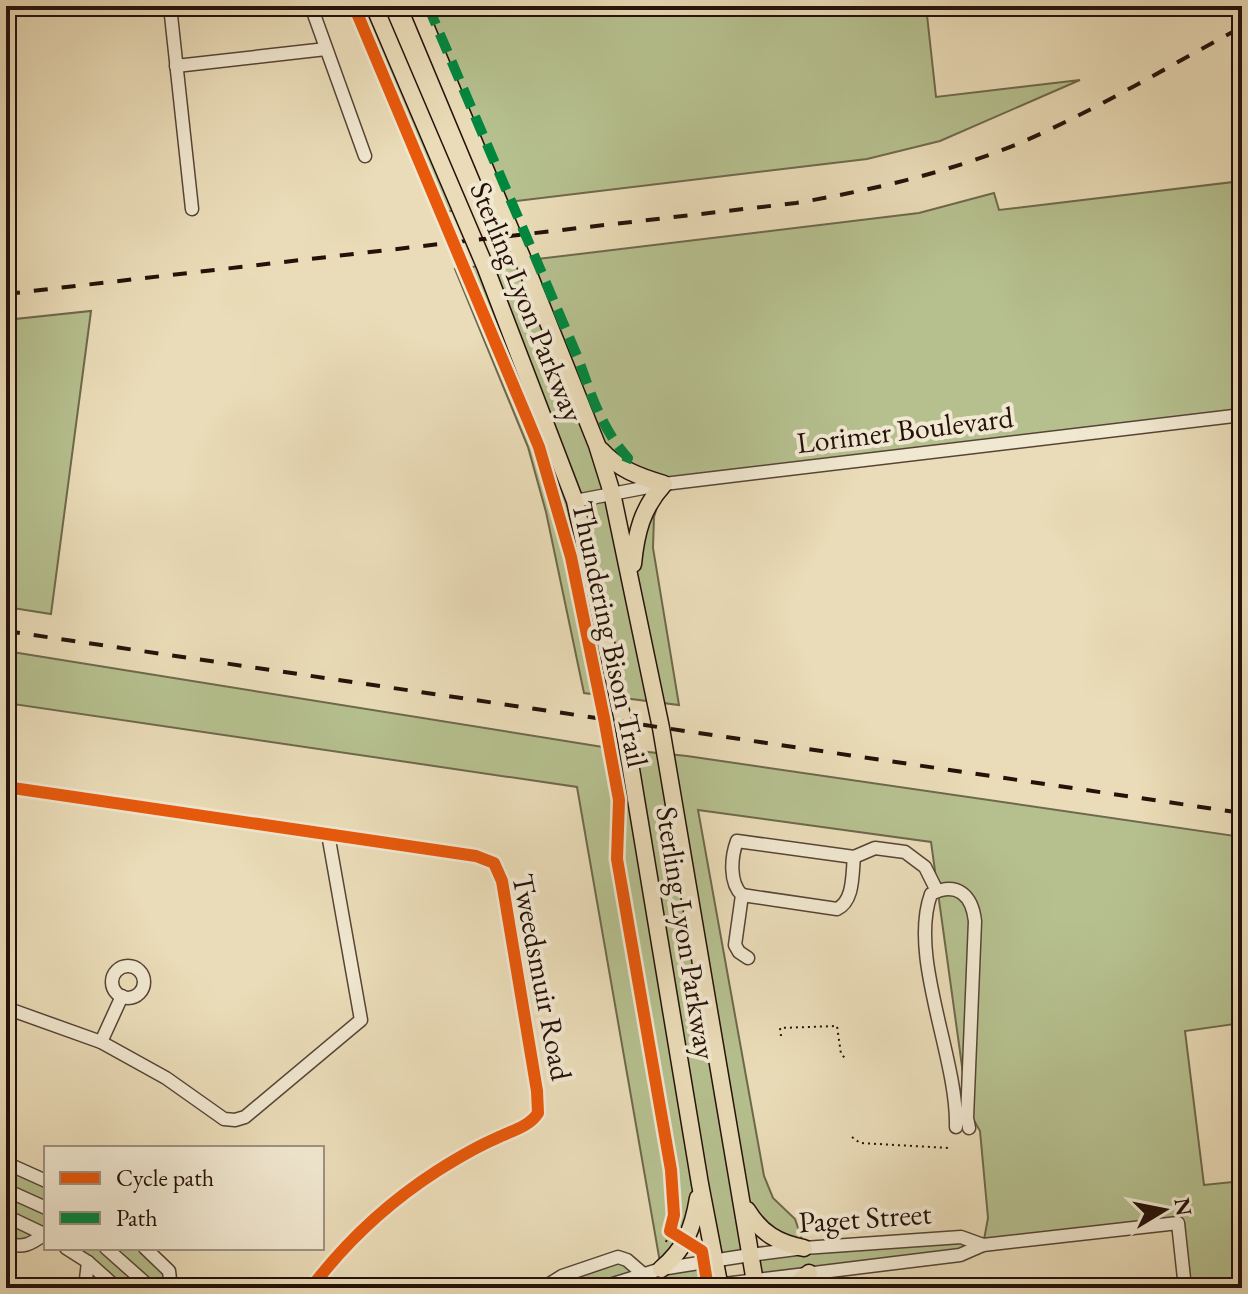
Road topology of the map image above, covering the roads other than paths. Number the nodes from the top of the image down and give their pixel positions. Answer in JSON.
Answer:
{"nodes":[{"id":1,"x":170,"y":6,"type":"edge"},
{"id":2,"x":311,"y":6,"type":"edge"},
{"id":3,"x":374,"y":6,"type":"edge"},
{"id":4,"x":417,"y":6,"type":"edge"},
{"id":5,"x":326,"y":49,"type":"junction"},
{"id":6,"x":176,"y":66,"type":"junction"},
{"id":7,"x":365,"y":156,"type":"dead end"},
{"id":8,"x":192,"y":209,"type":"dead end"},
{"id":9,"x":1242,"y":415,"type":"edge"},
{"id":10,"x":597,"y":445,"type":"junction"},
{"id":11,"x":664,"y":484,"type":"junction"},
{"id":12,"x":612,"y":493,"type":"junction"},
{"id":13,"x":575,"y":501,"type":"junction"},
{"id":14,"x":632,"y":582,"type":"junction"},
{"id":15,"x":6,"y":787,"type":"edge"},
{"id":16,"x":328,"y":834,"type":"junction"},
{"id":17,"x":854,"y":857,"type":"junction"},
{"id":18,"x":937,"y":891,"type":"junction"},
{"id":19,"x":742,"y":895,"type":"junction"},
{"id":20,"x":748,"y":958,"type":"dead end"},
{"id":21,"x":122,"y":996,"type":"dead end"},
{"id":22,"x":6,"y":1008,"type":"edge"},
{"id":23,"x":101,"y":1042,"type":"junction"},
{"id":24,"x":6,"y":1163,"type":"edge"},
{"id":25,"x":44,"y":1180,"type":"edge"},
{"id":26,"x":700,"y":1184,"type":"junction"},
{"id":27,"x":6,"y":1190,"type":"edge"},
{"id":28,"x":742,"y":1202,"type":"junction"},
{"id":29,"x":44,"y":1207,"type":"edge"},
{"id":30,"x":6,"y":1216,"type":"edge"},
{"id":31,"x":44,"y":1234,"type":"edge"},
{"id":32,"x":44,"y":1235,"type":"edge"},
{"id":33,"x":6,"y":1243,"type":"edge"},
{"id":34,"x":983,"y":1245,"type":"junction"},
{"id":35,"x":804,"y":1248,"type":"junction"},
{"id":36,"x":69,"y":1250,"type":"edge"},
{"id":37,"x":108,"y":1250,"type":"edge"},
{"id":38,"x":147,"y":1250,"type":"edge"},
{"id":39,"x":750,"y":1255,"type":"junction"},
{"id":40,"x":714,"y":1261,"type":"junction"},
{"id":41,"x":88,"y":1262,"type":"junction"},
{"id":42,"x":661,"y":1269,"type":"junction"},
{"id":43,"x":642,"y":1273,"type":"junction"},
{"id":44,"x":809,"y":1273,"type":"junction"},
{"id":45,"x":755,"y":1284,"type":"edge"},
{"id":46,"x":720,"y":1286,"type":"edge"},
{"id":47,"x":85,"y":1288,"type":"edge"},
{"id":48,"x":117,"y":1288,"type":"edge"},
{"id":49,"x":151,"y":1288,"type":"edge"},
{"id":50,"x":171,"y":1288,"type":"edge"},
{"id":51,"x":311,"y":1288,"type":"edge"},
{"id":52,"x":543,"y":1288,"type":"edge"},
{"id":53,"x":600,"y":1288,"type":"edge"},
{"id":54,"x":692,"y":1288,"type":"edge"},
{"id":55,"x":792,"y":1288,"type":"edge"},
{"id":56,"x":1185,"y":1288,"type":"edge"}],
"edges":[{"from":1,"to":6,"type":"street"},
{"from":2,"to":5,"type":"street"},
{"from":3,"to":13,"type":"main road","name":"Sterling Lyon Parkway"},
{"from":4,"to":10,"type":"main road","name":"Sterling Lyon Parkway"},
{"from":5,"to":6,"type":"street"},
{"from":5,"to":7,"type":"street"},
{"from":6,"to":8,"type":"street"},
{"from":9,"to":11,"type":"street","name":"Lorimer Boulevard"},
{"from":10,"to":11,"type":"main road"},
{"from":10,"to":12,"type":"main road","name":"Sterling Lyon Parkway"},
{"from":11,"to":12,"type":"street","name":"Lorimer Boulevard"},
{"from":11,"to":14,"type":"main road"},
{"from":12,"to":13,"type":"street","name":"Lorimer Boulevard"},
{"from":12,"to":14,"type":"main road","name":"Sterling Lyon Parkway"},
{"from":13,"to":26,"type":"main road","name":"Sterling Lyon Parkway"},
{"from":14,"to":28,"type":"main road","name":"Sterling Lyon Parkway"},
{"from":15,"to":16,"type":"street","name":"Tweedsmuir Road"},
{"from":16,"to":23,"type":"street"},
{"from":16,"to":51,"type":"street","name":"Tweedsmuir Road"},
{"from":17,"to":18,"type":"street"},
{"from":17,"to":19,"type":"street"},
{"from":17,"to":19,"type":"street"},
{"from":18,"to":18,"type":"street"},
{"from":19,"to":20,"type":"street"},
{"from":21,"to":23,"type":"street"},
{"from":22,"to":23,"type":"street"},
{"from":24,"to":25,"type":"street"},
{"from":26,"to":40,"type":"main road","name":"Sterling Lyon Parkway"},
{"from":26,"to":42,"type":"main road"},
{"from":27,"to":29,"type":"street"},
{"from":28,"to":35,"type":"main road"},
{"from":28,"to":39,"type":"main road","name":"Sterling Lyon Parkway"},
{"from":30,"to":31,"type":"street"},
{"from":32,"to":33,"type":"street"},
{"from":34,"to":35,"type":"street","name":"Paget Street"},
{"from":34,"to":44,"type":"street","name":"Paget Street"},
{"from":34,"to":56,"type":"street","name":"Paget Street"},
{"from":35,"to":39,"type":"street","name":"Paget Street"},
{"from":36,"to":41,"type":"street"},
{"from":37,"to":49,"type":"street"},
{"from":38,"to":50,"type":"street"},
{"from":39,"to":40,"type":"street","name":"Paget Street"},
{"from":39,"to":45,"type":"main road","name":"Sterling Lyon Parkway"},
{"from":40,"to":42,"type":"street","name":"Paget Street"},
{"from":40,"to":46,"type":"main road","name":"Sterling Lyon Parkway"},
{"from":41,"to":47,"type":"street"},
{"from":41,"to":48,"type":"street"},
{"from":42,"to":43,"type":"street","name":"Paget Street"},
{"from":43,"to":52,"type":"street"},
{"from":43,"to":53,"type":"street","name":"Paget Street"},
{"from":44,"to":45,"type":"street","name":"Paget Street"},
{"from":44,"to":55,"type":"main road"},
{"from":45,"to":46,"type":"street","name":"Paget Street"},
{"from":46,"to":54,"type":"street","name":"Paget Street"}]}
